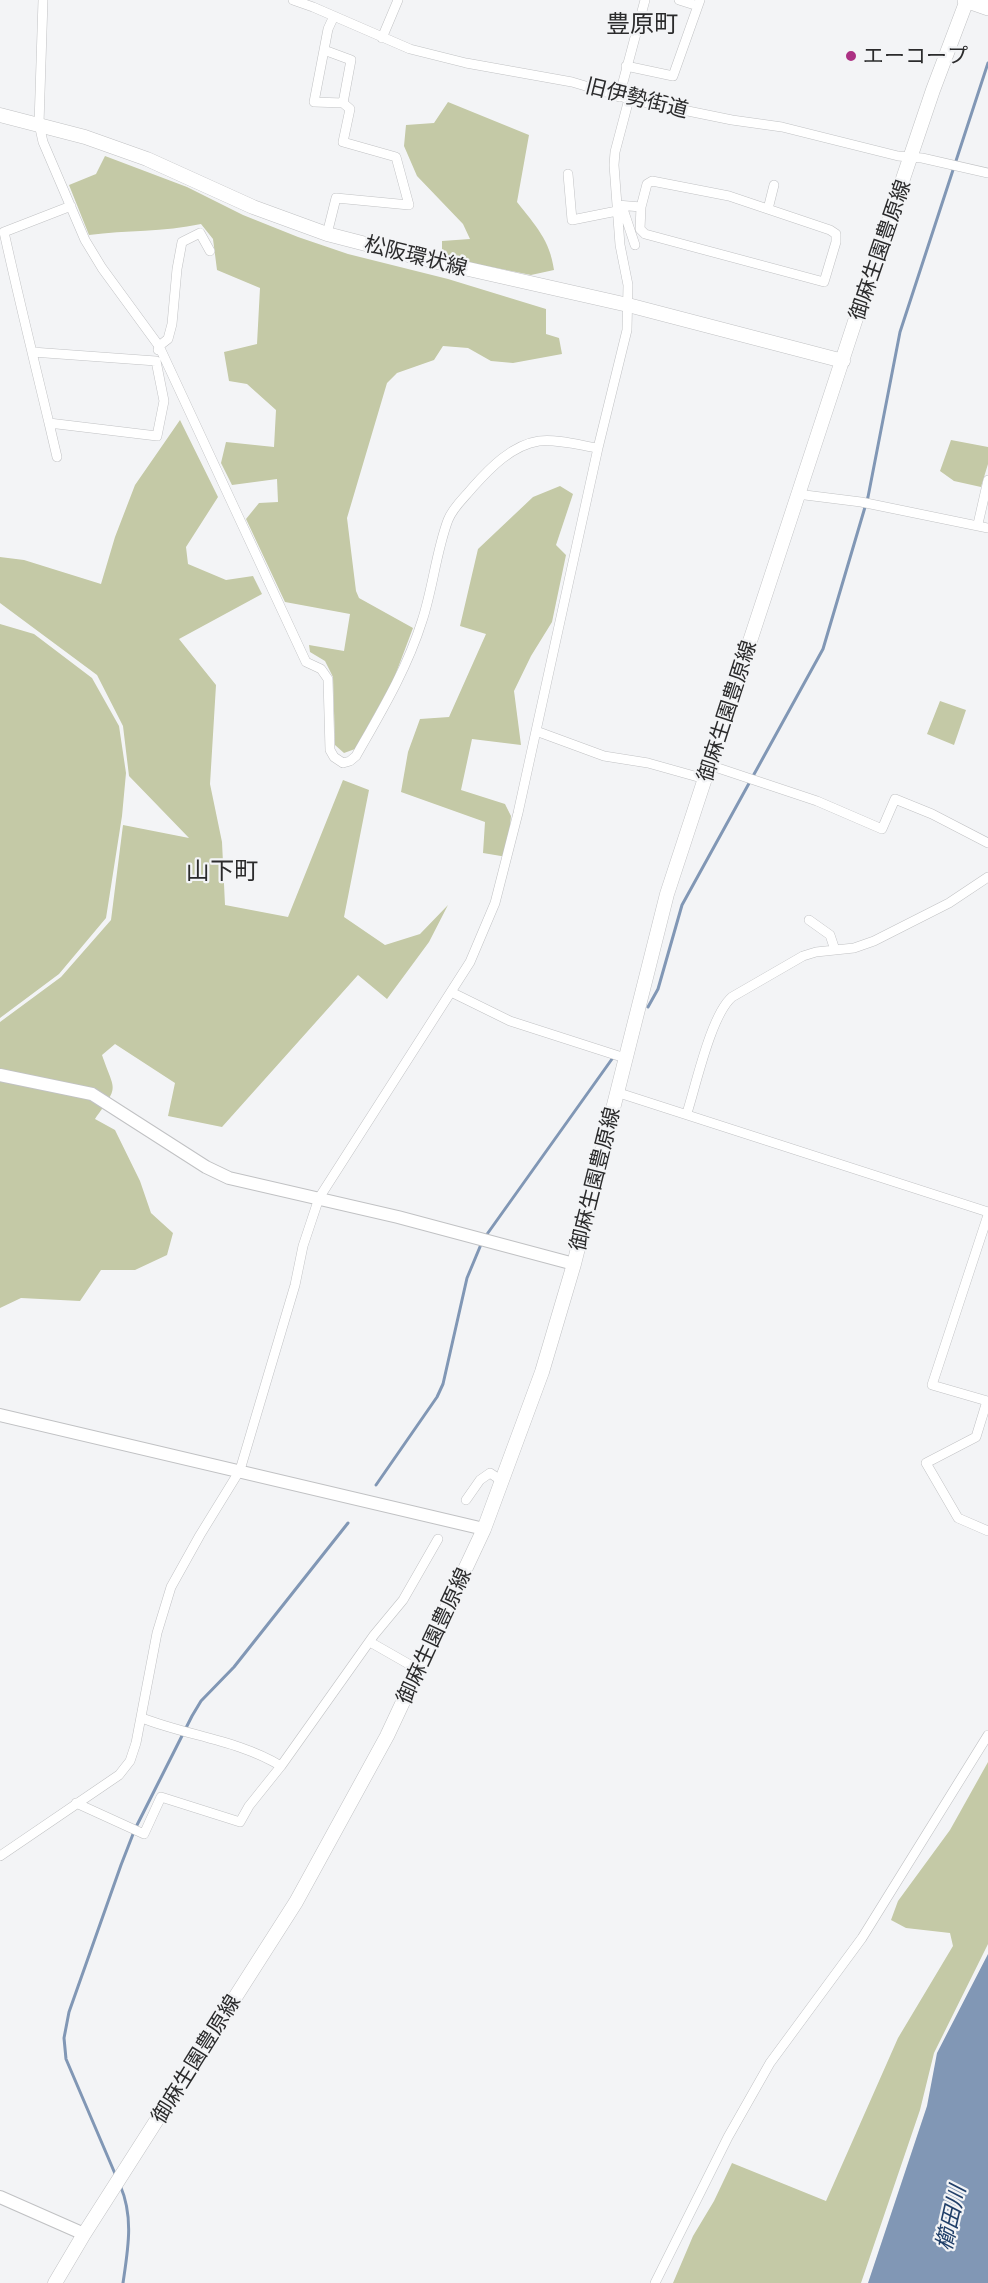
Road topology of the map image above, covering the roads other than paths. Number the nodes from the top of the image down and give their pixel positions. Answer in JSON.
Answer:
{"nodes":[{"id":1,"x":43,"y":0,"type":"edge"},
{"id":2,"x":293,"y":0,"type":"edge"},
{"id":3,"x":398,"y":0,"type":"edge"},
{"id":4,"x":645,"y":0,"type":"edge"},
{"id":5,"x":680,"y":0,"type":"edge"},
{"id":6,"x":966,"y":0,"type":"edge"},
{"id":7,"x":699,"y":3,"type":"edge"},
{"id":8,"x":988,"y":8,"type":"edge"},
{"id":9,"x":334,"y":16,"type":"junction"},
{"id":10,"x":382,"y":38,"type":"junction"},
{"id":11,"x":324,"y":50,"type":"junction"},
{"id":12,"x":626,"y":66,"type":"junction"},
{"id":13,"x":624,"y":98,"type":"junction"},
{"id":14,"x":343,"y":103,"type":"junction"},
{"id":15,"x":0,"y":115,"type":"edge"},
{"id":16,"x":39,"y":124,"type":"junction"},
{"id":17,"x":910,"y":158,"type":"junction"},
{"id":18,"x":988,"y":173,"type":"edge"},
{"id":19,"x":568,"y":174,"type":"dead end"},
{"id":20,"x":774,"y":185,"type":"dead end"},
{"id":21,"x":70,"y":206,"type":"junction"},
{"id":22,"x":641,"y":207,"type":"junction"},
{"id":23,"x":619,"y":208,"type":"junction"},
{"id":24,"x":768,"y":209,"type":"junction"},
{"id":25,"x":2,"y":232,"type":"edge"},
{"id":26,"x":327,"y":234,"type":"junction"},
{"id":27,"x":635,"y":246,"type":"dead end"},
{"id":28,"x":210,"y":251,"type":"dead end"},
{"id":29,"x":628,"y":305,"type":"junction"},
{"id":30,"x":159,"y":346,"type":"junction"},
{"id":31,"x":32,"y":352,"type":"junction"},
{"id":32,"x":156,"y":361,"type":"junction"},
{"id":33,"x":843,"y":361,"type":"junction"},
{"id":34,"x":50,"y":423,"type":"junction"},
{"id":35,"x":598,"y":448,"type":"junction"},
{"id":36,"x":57,"y":457,"type":"dead end"},
{"id":37,"x":988,"y":480,"type":"edge"},
{"id":38,"x":797,"y":494,"type":"junction"},
{"id":39,"x":978,"y":524,"type":"junction"},
{"id":40,"x":988,"y":528,"type":"edge"},
{"id":41,"x":536,"y":732,"type":"junction"},
{"id":42,"x":709,"y":765,"type":"junction"},
{"id":43,"x":705,"y":778,"type":"junction"},
{"id":44,"x":988,"y":843,"type":"edge"},
{"id":45,"x":988,"y":877,"type":"edge"},
{"id":46,"x":809,"y":920,"type":"dead end"},
{"id":47,"x":835,"y":950,"type":"junction"},
{"id":48,"x":451,"y":992,"type":"junction"},
{"id":49,"x":625,"y":1058,"type":"junction"},
{"id":50,"x":0,"y":1075,"type":"edge"},
{"id":51,"x":616,"y":1092,"type":"junction"},
{"id":52,"x":687,"y":1113,"type":"junction"},
{"id":53,"x":319,"y":1198,"type":"junction"},
{"id":54,"x":988,"y":1214,"type":"edge"},
{"id":55,"x":574,"y":1264,"type":"junction"},
{"id":56,"x":0,"y":1414,"type":"edge"},
{"id":57,"x":240,"y":1470,"type":"junction"},
{"id":58,"x":502,"y":1481,"type":"junction"},
{"id":59,"x":466,"y":1500,"type":"dead end"},
{"id":60,"x":484,"y":1528,"type":"junction"},
{"id":61,"x":988,"y":1531,"type":"edge"},
{"id":62,"x":438,"y":1539,"type":"dead end"},
{"id":63,"x":370,"y":1642,"type":"junction"},
{"id":64,"x":419,"y":1670,"type":"junction"},
{"id":65,"x":142,"y":1718,"type":"junction"},
{"id":66,"x":988,"y":1735,"type":"edge"},
{"id":67,"x":281,"y":1766,"type":"junction"},
{"id":68,"x":76,"y":1803,"type":"junction"},
{"id":69,"x":0,"y":1856,"type":"edge"},
{"id":70,"x":0,"y":2197,"type":"edge"},
{"id":71,"x":84,"y":2234,"type":"junction"},
{"id":72,"x":55,"y":2283,"type":"edge"},
{"id":73,"x":655,"y":2283,"type":"edge"}],
"edges":[{"from":1,"to":16,"type":"street"},
{"from":2,"to":9,"type":"street","name":"旧伊勢街道"},
{"from":3,"to":10,"type":"street"},
{"from":4,"to":12,"type":"street"},
{"from":5,"to":7,"type":"street"},
{"from":6,"to":8,"type":"main road"},
{"from":6,"to":17,"type":"main road","name":"御麻生園豊原線"},
{"from":7,"to":12,"type":"street"},
{"from":9,"to":10,"type":"street","name":"旧伊勢街道"},
{"from":9,"to":11,"type":"street"},
{"from":10,"to":13,"type":"street","name":"旧伊勢街道"},
{"from":11,"to":14,"type":"street"},
{"from":11,"to":14,"type":"street"},
{"from":12,"to":13,"type":"street"},
{"from":13,"to":17,"type":"street","name":"旧伊勢街道"},
{"from":13,"to":23,"type":"street"},
{"from":14,"to":26,"type":"street"},
{"from":15,"to":16,"type":"main road","name":"松阪環状線"},
{"from":16,"to":21,"type":"street"},
{"from":16,"to":26,"type":"main road","name":"松阪環状線"},
{"from":17,"to":18,"type":"street","name":"旧伊勢街道"},
{"from":17,"to":33,"type":"main road","name":"御麻生園豊原線"},
{"from":19,"to":23,"type":"street"},
{"from":20,"to":24,"type":"street"},
{"from":21,"to":25,"type":"street"},
{"from":21,"to":30,"type":"street"},
{"from":22,"to":23,"type":"street"},
{"from":22,"to":24,"type":"street"},
{"from":22,"to":24,"type":"street"},
{"from":23,"to":27,"type":"street"},
{"from":23,"to":29,"type":"street"},
{"from":25,"to":31,"type":"street"},
{"from":26,"to":29,"type":"main road","name":"松阪環状線"},
{"from":28,"to":30,"type":"street"},
{"from":29,"to":33,"type":"main road","name":"松阪環状線"},
{"from":29,"to":35,"type":"street"},
{"from":30,"to":32,"type":"street"},
{"from":30,"to":35,"type":"street"},
{"from":31,"to":32,"type":"street"},
{"from":31,"to":34,"type":"street"},
{"from":32,"to":34,"type":"street"},
{"from":33,"to":38,"type":"main road","name":"御麻生園豊原線"},
{"from":34,"to":36,"type":"street"},
{"from":35,"to":41,"type":"street"},
{"from":37,"to":39,"type":"street"},
{"from":38,"to":39,"type":"street"},
{"from":38,"to":42,"type":"main road","name":"御麻生園豊原線"},
{"from":39,"to":40,"type":"street"},
{"from":41,"to":43,"type":"street"},
{"from":41,"to":48,"type":"street"},
{"from":42,"to":43,"type":"main road","name":"御麻生園豊原線"},
{"from":42,"to":44,"type":"street"},
{"from":43,"to":49,"type":"main road","name":"御麻生園豊原線"},
{"from":45,"to":47,"type":"street"},
{"from":46,"to":47,"type":"street"},
{"from":47,"to":52,"type":"street"},
{"from":48,"to":49,"type":"street"},
{"from":48,"to":53,"type":"street"},
{"from":49,"to":51,"type":"main road","name":"御麻生園豊原線"},
{"from":50,"to":53,"type":"street"},
{"from":51,"to":52,"type":"street"},
{"from":51,"to":55,"type":"main road","name":"御麻生園豊原線"},
{"from":52,"to":54,"type":"street"},
{"from":53,"to":55,"type":"street"},
{"from":53,"to":57,"type":"street"},
{"from":54,"to":61,"type":"street"},
{"from":55,"to":58,"type":"main road","name":"御麻生園豊原線"},
{"from":56,"to":57,"type":"street"},
{"from":57,"to":60,"type":"street"},
{"from":57,"to":65,"type":"street"},
{"from":58,"to":59,"type":"street"},
{"from":58,"to":60,"type":"main road","name":"御麻生園豊原線"},
{"from":60,"to":64,"type":"main road","name":"御麻生園豊原線"},
{"from":62,"to":63,"type":"street"},
{"from":63,"to":64,"type":"street"},
{"from":63,"to":67,"type":"street"},
{"from":64,"to":71,"type":"main road","name":"御麻生園豊原線"},
{"from":65,"to":67,"type":"street"},
{"from":65,"to":68,"type":"street"},
{"from":66,"to":73,"type":"street"},
{"from":67,"to":68,"type":"street"},
{"from":68,"to":69,"type":"street"},
{"from":70,"to":71,"type":"street"},
{"from":71,"to":72,"type":"main road","name":"御麻生園豊原線"}]}
